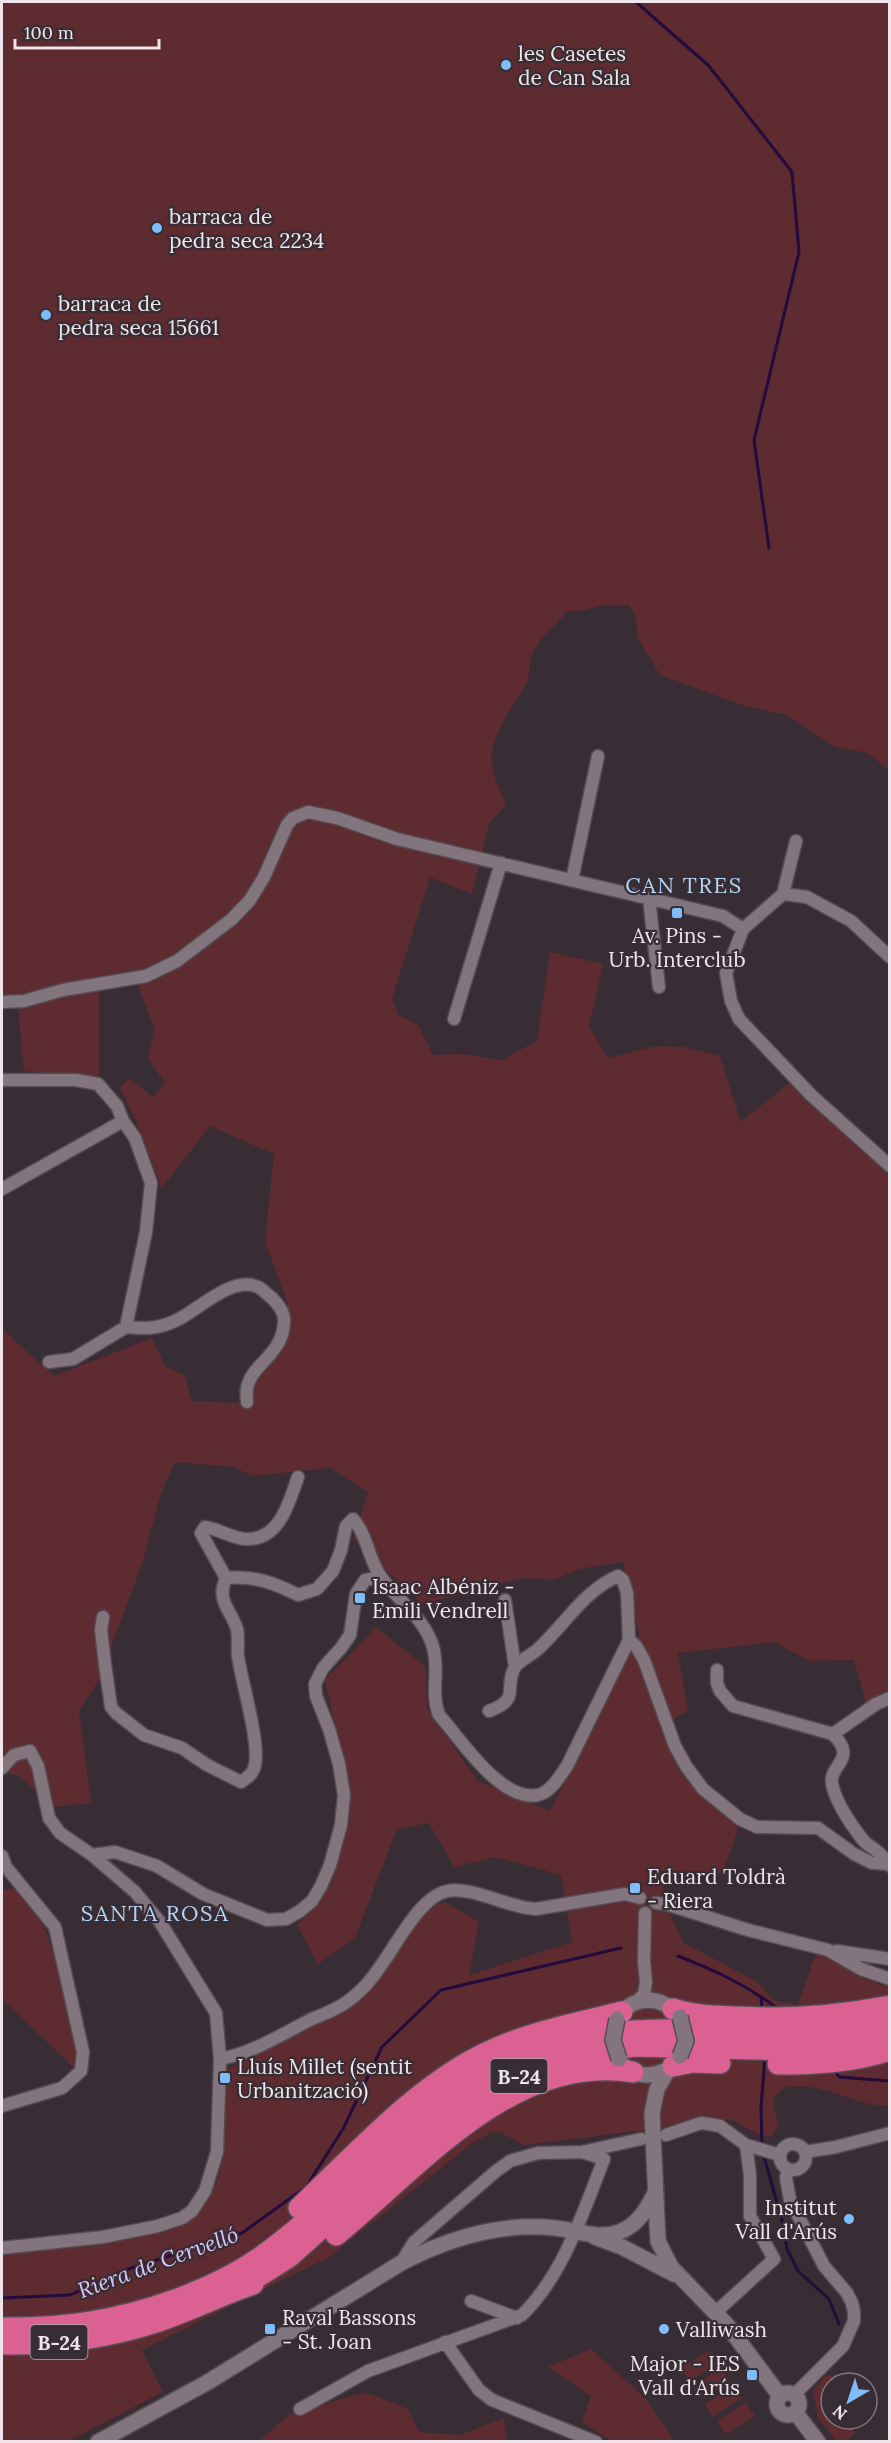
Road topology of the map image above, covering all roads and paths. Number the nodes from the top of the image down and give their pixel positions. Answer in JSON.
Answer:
{"nodes":[{"id":1,"x":598,"y":756,"type":"dead end"},
{"id":2,"x":796,"y":841,"type":"dead end"},
{"id":3,"x":501,"y":863,"type":"junction"},
{"id":4,"x":572,"y":880,"type":"junction"},
{"id":5,"x":783,"y":894,"type":"junction"},
{"id":6,"x":650,"y":898,"type":"junction"},
{"id":7,"x":743,"y":929,"type":"junction"},
{"id":8,"x":890,"y":957,"type":"edge"},
{"id":9,"x":658,"y":987,"type":"dead end"},
{"id":10,"x":2,"y":1002,"type":"edge"},
{"id":11,"x":454,"y":1019,"type":"dead end"},
{"id":12,"x":2,"y":1080,"type":"edge"},
{"id":13,"x":123,"y":1121,"type":"junction"},
{"id":14,"x":890,"y":1166,"type":"edge"},
{"id":15,"x":2,"y":1189,"type":"edge"},
{"id":16,"x":126,"y":1328,"type":"junction"},
{"id":17,"x":50,"y":1362,"type":"dead end"},
{"id":18,"x":247,"y":1402,"type":"dead end"},
{"id":19,"x":298,"y":1477,"type":"dead end"},
{"id":20,"x":381,"y":1577,"type":"junction"},
{"id":21,"x":226,"y":1578,"type":"junction"},
{"id":22,"x":505,"y":1600,"type":"dead end"},
{"id":23,"x":103,"y":1617,"type":"dead end"},
{"id":24,"x":628,"y":1640,"type":"junction"},
{"id":25,"x":515,"y":1667,"type":"junction"},
{"id":26,"x":717,"y":1670,"type":"dead end"},
{"id":27,"x":890,"y":1698,"type":"edge"},
{"id":28,"x":489,"y":1711,"type":"dead end"},
{"id":29,"x":832,"y":1734,"type":"junction"},
{"id":30,"x":2,"y":1768,"type":"edge"},
{"id":31,"x":92,"y":1855,"type":"junction"},
{"id":32,"x":2,"y":1856,"type":"edge"},
{"id":33,"x":889,"y":1865,"type":"edge"},
{"id":34,"x":640,"y":1898,"type":"junction"},
{"id":35,"x":656,"y":1904,"type":"junction"},
{"id":36,"x":645,"y":1913,"type":"junction"},
{"id":37,"x":828,"y":1950,"type":"junction"},
{"id":38,"x":890,"y":1959,"type":"edge"},
{"id":39,"x":646,"y":1974,"type":"junction"},
{"id":40,"x":890,"y":1979,"type":"edge"},
{"id":41,"x":890,"y":2006,"type":"edge"},
{"id":42,"x":671,"y":2009,"type":"junction"},
{"id":43,"x":625,"y":2011,"type":"junction"},
{"id":44,"x":890,"y":2020,"type":"edge"},
{"id":45,"x":890,"y":2035,"type":"edge"},
{"id":46,"x":890,"y":2050,"type":"edge"},
{"id":47,"x":220,"y":2059,"type":"junction"},
{"id":48,"x":674,"y":2064,"type":"junction"},
{"id":49,"x":626,"y":2066,"type":"junction"},
{"id":50,"x":2,"y":2106,"type":"edge"},
{"id":51,"x":652,"y":2113,"type":"junction"},
{"id":52,"x":890,"y":2133,"type":"edge"},
{"id":53,"x":666,"y":2135,"type":"dead end"},
{"id":54,"x":641,"y":2139,"type":"dead end"},
{"id":55,"x":748,"y":2146,"type":"junction"},
{"id":56,"x":582,"y":2152,"type":"junction"},
{"id":57,"x":805,"y":2152,"type":"junction"},
{"id":58,"x":776,"y":2153,"type":"junction"},
{"id":59,"x":788,"y":2169,"type":"junction"},
{"id":60,"x":655,"y":2193,"type":"junction"},
{"id":61,"x":581,"y":2232,"type":"junction"},
{"id":62,"x":2,"y":2248,"type":"edge"},
{"id":63,"x":401,"y":2263,"type":"junction"},
{"id":64,"x":680,"y":2277,"type":"junction"},
{"id":65,"x":240,"y":2288,"type":"junction"},
{"id":66,"x":181,"y":2297,"type":"junction"},
{"id":67,"x":471,"y":2301,"type":"dead end"},
{"id":68,"x":716,"y":2312,"type":"junction"},
{"id":69,"x":517,"y":2318,"type":"junction"},
{"id":70,"x":2,"y":2328,"type":"edge"},
{"id":71,"x":445,"y":2342,"type":"junction"},
{"id":72,"x":2,"y":2344,"type":"edge"},
{"id":73,"x":787,"y":2395,"type":"junction"},
{"id":74,"x":300,"y":2409,"type":"dead end"},
{"id":75,"x":98,"y":2442,"type":"edge"},
{"id":76,"x":596,"y":2442,"type":"edge"},
{"id":77,"x":818,"y":2442,"type":"edge"}],
"edges":[{"from":1,"to":4,"type":"street"},
{"from":2,"to":5,"type":"street"},
{"from":3,"to":4,"type":"street"},
{"from":3,"to":10,"type":"street"},
{"from":3,"to":11,"type":"street"},
{"from":4,"to":6,"type":"street"},
{"from":5,"to":7,"type":"street"},
{"from":5,"to":8,"type":"street"},
{"from":6,"to":7,"type":"street"},
{"from":6,"to":9,"type":"street"},
{"from":7,"to":14,"type":"street"},
{"from":12,"to":13,"type":"street"},
{"from":13,"to":15,"type":"street"},
{"from":13,"to":16,"type":"street"},
{"from":16,"to":17,"type":"street"},
{"from":16,"to":18,"type":"street"},
{"from":19,"to":21,"type":"street"},
{"from":20,"to":21,"type":"street"},
{"from":20,"to":24,"type":"street"},
{"from":20,"to":31,"type":"street"},
{"from":21,"to":23,"type":"street"},
{"from":22,"to":25,"type":"street"},
{"from":24,"to":25,"type":"street"},
{"from":24,"to":33,"type":"street"},
{"from":25,"to":28,"type":"street"},
{"from":26,"to":29,"type":"street"},
{"from":27,"to":29,"type":"street"},
{"from":29,"to":33,"type":"street"},
{"from":30,"to":31,"type":"street"},
{"from":31,"to":47,"type":"street"},
{"from":32,"to":50,"type":"street"},
{"from":34,"to":35,"type":"street"},
{"from":34,"to":36,"type":"street"},
{"from":34,"to":47,"type":"street"},
{"from":35,"to":36,"type":"street"},
{"from":35,"to":37,"type":"street"},
{"from":36,"to":39,"type":"street"},
{"from":37,"to":38,"type":"street"},
{"from":37,"to":40,"type":"street"},
{"from":39,"to":42,"type":"street"},
{"from":39,"to":43,"type":"street"},
{"from":41,"to":42,"type":"highway"},
{"from":42,"to":43,"type":"street"},
{"from":42,"to":48,"type":"street","bridge":true},
{"from":43,"to":49,"type":"street","bridge":true},
{"from":43,"to":66,"type":"highway"},
{"from":44,"to":66,"type":"highway","number":"B-24"},
{"from":45,"to":65,"type":"highway","number":"B-24"},
{"from":46,"to":48,"type":"highway"},
{"from":47,"to":62,"type":"street"},
{"from":48,"to":49,"type":"street"},
{"from":48,"to":51,"type":"street"},
{"from":49,"to":51,"type":"street"},
{"from":49,"to":65,"type":"highway"},
{"from":51,"to":60,"type":"street"},
{"from":52,"to":57,"type":"street"},
{"from":53,"to":55,"type":"street"},
{"from":54,"to":56,"type":"street"},
{"from":55,"to":58,"type":"street"},
{"from":55,"to":68,"type":"street"},
{"from":56,"to":61,"type":"street"},
{"from":56,"to":63,"type":"street"},
{"from":57,"to":58,"type":"street"},
{"from":57,"to":59,"type":"street"},
{"from":58,"to":59,"type":"street"},
{"from":59,"to":73,"type":"street"},
{"from":60,"to":61,"type":"street"},
{"from":60,"to":64,"type":"street"},
{"from":61,"to":63,"type":"street"},
{"from":61,"to":64,"type":"street"},
{"from":61,"to":69,"type":"street"},
{"from":63,"to":75,"type":"street"},
{"from":64,"to":68,"type":"street"},
{"from":65,"to":72,"type":"highway","number":"B-24"},
{"from":66,"to":70,"type":"highway","number":"B-24"},
{"from":67,"to":69,"type":"street"},
{"from":68,"to":73,"type":"street"},
{"from":69,"to":71,"type":"street"},
{"from":71,"to":74,"type":"street"},
{"from":71,"to":76,"type":"street"},
{"from":73,"to":77,"type":"street"}]}
